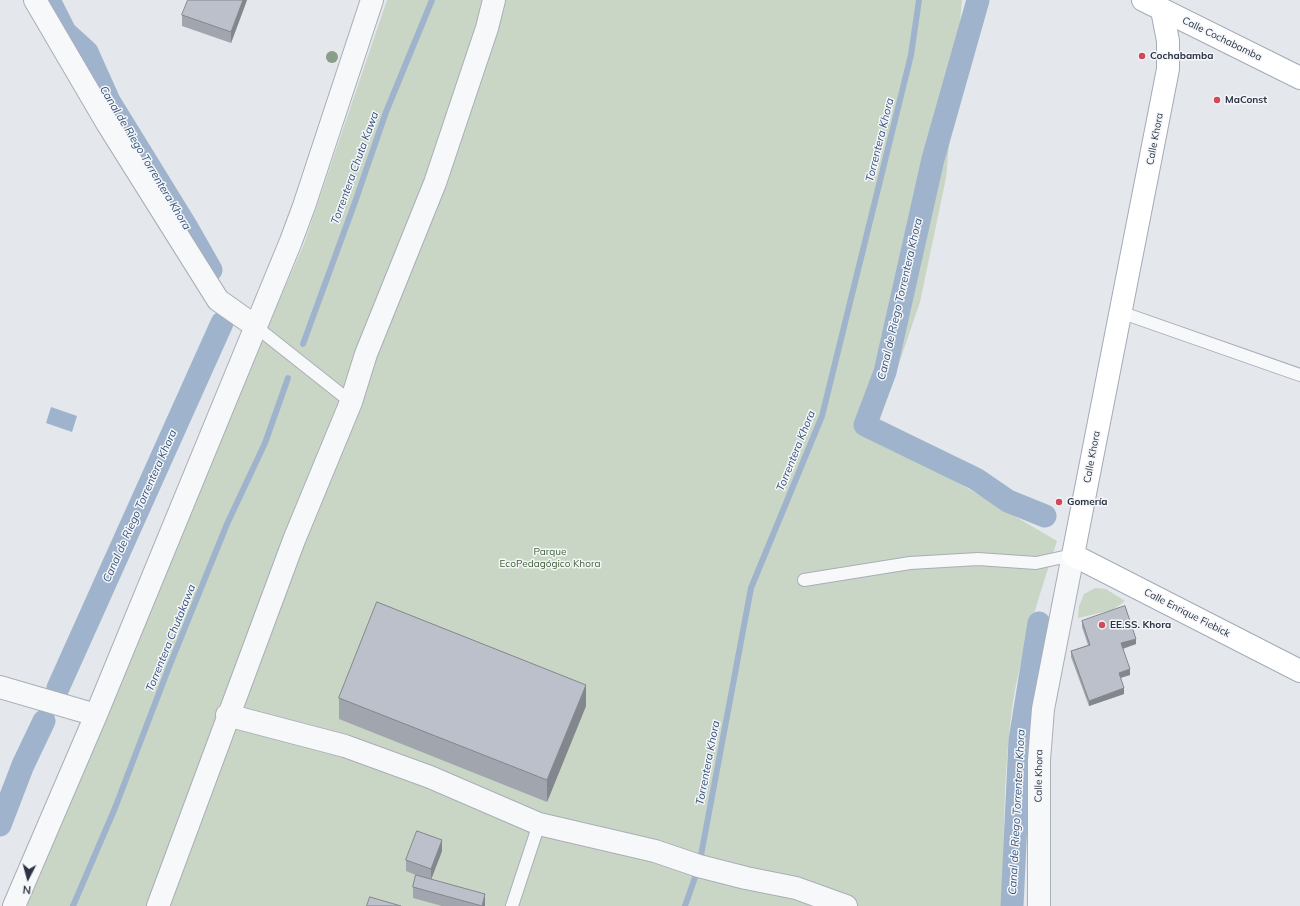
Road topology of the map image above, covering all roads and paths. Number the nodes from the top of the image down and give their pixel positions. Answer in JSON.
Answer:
{"nodes":[{"id":1,"x":35,"y":0,"type":"edge"},
{"id":2,"x":372,"y":0,"type":"edge"},
{"id":3,"x":494,"y":0,"type":"edge"},
{"id":4,"x":1152,"y":5,"type":"edge"},
{"id":5,"x":1300,"y":78,"type":"edge"},
{"id":6,"x":1120,"y":312,"type":"junction"},
{"id":7,"x":255,"y":326,"type":"junction"},
{"id":8,"x":1300,"y":375,"type":"edge"},
{"id":9,"x":351,"y":402,"type":"junction"},
{"id":10,"x":1073,"y":555,"type":"junction"},
{"id":11,"x":804,"y":580,"type":"dead end"},
{"id":12,"x":1300,"y":671,"type":"edge"},
{"id":13,"x":0,"y":687,"type":"edge"},
{"id":14,"x":96,"y":715,"type":"junction"},
{"id":15,"x":228,"y":715,"type":"junction"},
{"id":16,"x":539,"y":824,"type":"junction"},
{"id":17,"x":14,"y":906,"type":"edge"},
{"id":18,"x":158,"y":906,"type":"edge"},
{"id":19,"x":512,"y":906,"type":"edge"},
{"id":20,"x":846,"y":906,"type":"edge"},
{"id":21,"x":1039,"y":906,"type":"edge"}],
"edges":[{"from":1,"to":7,"type":"street"},
{"from":2,"to":7,"type":"street"},
{"from":3,"to":9,"type":"street"},
{"from":4,"to":5,"type":"main road","name":"Calle Cochabamba"},
{"from":4,"to":6,"type":"main road","name":"Calle Khora"},
{"from":6,"to":8,"type":"lane"},
{"from":6,"to":10,"type":"main road","name":"Calle Khora"},
{"from":7,"to":9,"type":"lane"},
{"from":7,"to":14,"type":"street"},
{"from":9,"to":15,"type":"street"},
{"from":10,"to":11,"type":"lane"},
{"from":10,"to":12,"type":"main road","name":"Calle Enrique Fiebick"},
{"from":10,"to":21,"type":"street","name":"Calle Khora"},
{"from":13,"to":14,"type":"street"},
{"from":14,"to":17,"type":"street"},
{"from":15,"to":16,"type":"street"},
{"from":15,"to":18,"type":"street"},
{"from":16,"to":19,"type":"lane"},
{"from":16,"to":20,"type":"street"}]}
